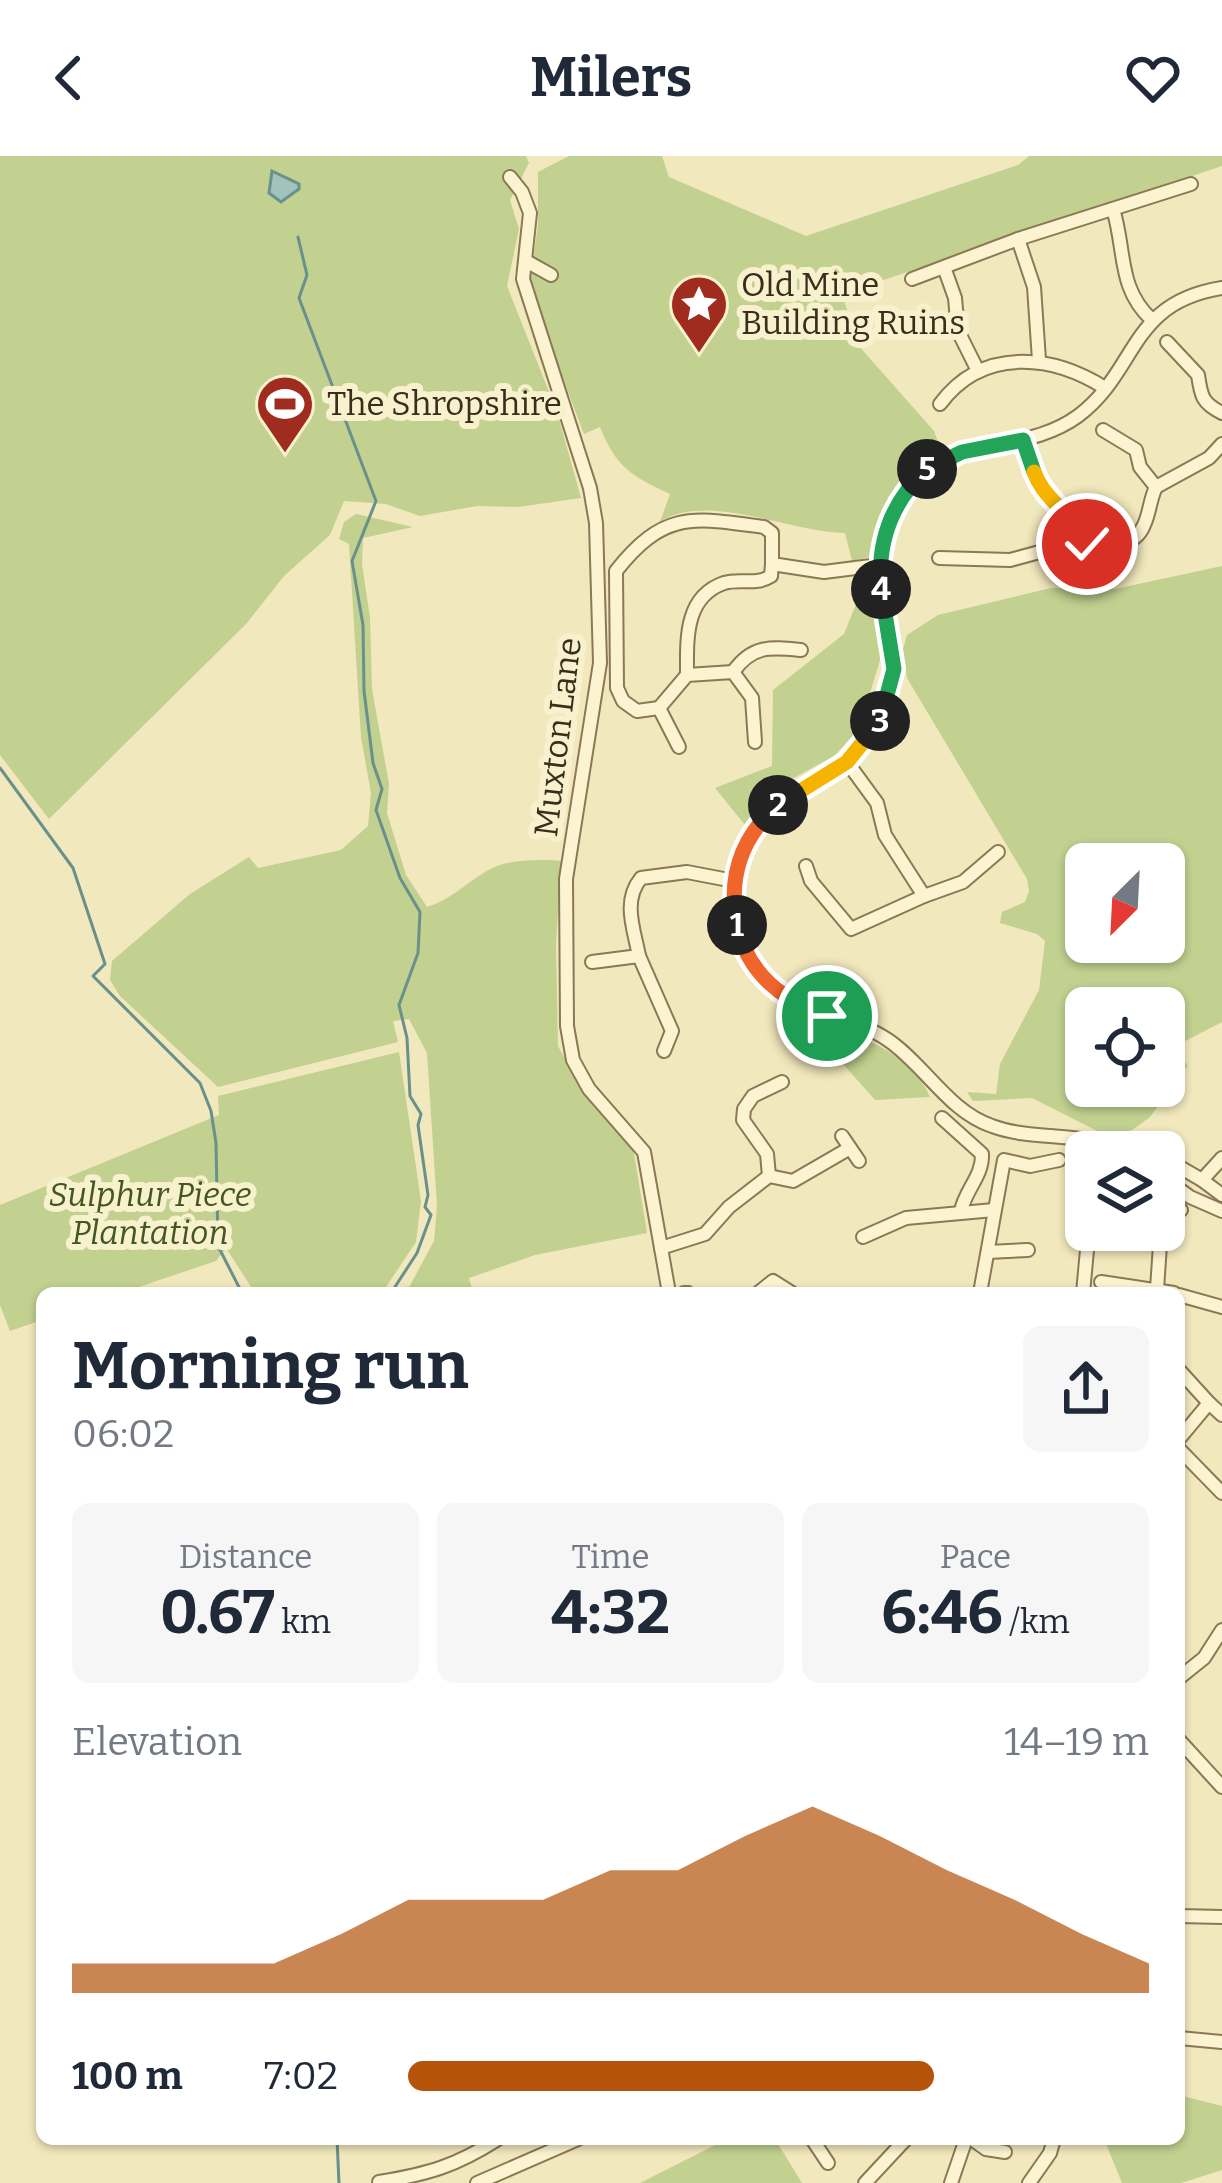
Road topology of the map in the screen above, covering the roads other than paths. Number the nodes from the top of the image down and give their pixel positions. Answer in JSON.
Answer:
{"nodes":[{"id":1,"x":510,"y":177,"type":"dead end"},
{"id":2,"x":1192,"y":202,"type":"dead end"},
{"id":3,"x":1113,"y":209,"type":"junction"},
{"id":4,"x":1018,"y":239,"type":"junction"},
{"id":5,"x":526,"y":261,"type":"junction"},
{"id":6,"x":945,"y":270,"type":"junction"},
{"id":7,"x":551,"y":275,"type":"dead end"},
{"id":8,"x":913,"y":279,"type":"dead end"},
{"id":9,"x":1222,"y":288,"type":"edge"},
{"id":10,"x":1152,"y":320,"type":"junction"},
{"id":11,"x":1167,"y":342,"type":"dead end"},
{"id":12,"x":1039,"y":360,"type":"junction"},
{"id":13,"x":978,"y":371,"type":"junction"},
{"id":14,"x":1105,"y":388,"type":"junction"},
{"id":15,"x":940,"y":404,"type":"dead end"},
{"id":16,"x":1222,"y":413,"type":"edge"},
{"id":17,"x":1103,"y":430,"type":"dead end"},
{"id":18,"x":1023,"y":440,"type":"junction"},
{"id":19,"x":1222,"y":444,"type":"edge"},
{"id":20,"x":1209,"y":458,"type":"junction"},
{"id":21,"x":1221,"y":472,"type":"edge"},
{"id":22,"x":1156,"y":487,"type":"junction"},
{"id":23,"x":1073,"y":543,"type":"junction"},
{"id":24,"x":939,"y":558,"type":"dead end"},
{"id":25,"x":772,"y":564,"type":"junction"},
{"id":26,"x":879,"y":565,"type":"junction"},
{"id":27,"x":801,"y":650,"type":"dead end"},
{"id":28,"x":733,"y":672,"type":"junction"},
{"id":29,"x":687,"y":675,"type":"junction"},
{"id":30,"x":659,"y":708,"type":"junction"},
{"id":31,"x":755,"y":742,"type":"dead end"},
{"id":32,"x":679,"y":747,"type":"dead end"},
{"id":33,"x":847,"y":762,"type":"junction"},
{"id":34,"x":998,"y":852,"type":"dead end"},
{"id":35,"x":806,"y":866,"type":"dead end"},
{"id":36,"x":734,"y":881,"type":"junction"},
{"id":37,"x":924,"y":896,"type":"junction"},
{"id":38,"x":639,"y":956,"type":"junction"},
{"id":39,"x":592,"y":962,"type":"dead end"},
{"id":40,"x":664,"y":1052,"type":"dead end"},
{"id":41,"x":782,"y":1082,"type":"dead end"},
{"id":42,"x":946,"y":1126,"type":"dead end"},
{"id":43,"x":1008,"y":1131,"type":"junction"},
{"id":44,"x":1065,"y":1138,"type":"edge"},
{"id":45,"x":1222,"y":1158,"type":"edge"},
{"id":46,"x":1004,"y":1160,"type":"junction"},
{"id":47,"x":1059,"y":1160,"type":"dead end"},
{"id":48,"x":859,"y":1161,"type":"dead end"},
{"id":49,"x":1185,"y":1170,"type":"edge"},
{"id":50,"x":769,"y":1176,"type":"junction"},
{"id":51,"x":1202,"y":1180,"type":"junction"},
{"id":52,"x":1185,"y":1190,"type":"edge"},
{"id":53,"x":1222,"y":1195,"type":"edge"},
{"id":54,"x":994,"y":1210,"type":"junction"},
{"id":55,"x":961,"y":1211,"type":"junction"},
{"id":56,"x":1222,"y":1211,"type":"edge"},
{"id":57,"x":861,"y":1240,"type":"dead end"},
{"id":58,"x":662,"y":1248,"type":"junction"},
{"id":59,"x":1087,"y":1251,"type":"edge"},
{"id":60,"x":1159,"y":1251,"type":"edge"},
{"id":61,"x":988,"y":1252,"type":"junction"},
{"id":62,"x":1020,"y":1255,"type":"dead end"},
{"id":63,"x":1101,"y":1282,"type":"dead end"},
{"id":64,"x":668,"y":1287,"type":"edge"},
{"id":65,"x":981,"y":1287,"type":"edge"},
{"id":66,"x":1084,"y":1287,"type":"edge"},
{"id":67,"x":1140,"y":1287,"type":"edge"},
{"id":68,"x":1156,"y":1287,"type":"edge"},
{"id":69,"x":1185,"y":1296,"type":"edge"},
{"id":70,"x":1222,"y":1307,"type":"edge"},
{"id":71,"x":1185,"y":1377,"type":"edge"},
{"id":72,"x":1209,"y":1403,"type":"junction"},
{"id":73,"x":1222,"y":1415,"type":"edge"},
{"id":74,"x":1185,"y":1432,"type":"edge"},
{"id":75,"x":1185,"y":1455,"type":"edge"},
{"id":76,"x":1222,"y":1493,"type":"edge"},
{"id":77,"x":1222,"y":1630,"type":"edge"},
{"id":78,"x":1185,"y":1673,"type":"edge"},
{"id":79,"x":1185,"y":1747,"type":"edge"},
{"id":80,"x":1222,"y":1787,"type":"edge"},
{"id":81,"x":1185,"y":1916,"type":"edge"},
{"id":82,"x":1222,"y":1917,"type":"edge"},
{"id":83,"x":1185,"y":2039,"type":"edge"},
{"id":84,"x":1222,"y":2042,"type":"edge"},
{"id":85,"x":489,"y":2145,"type":"edge"},
{"id":86,"x":557,"y":2145,"type":"edge"},
{"id":87,"x":816,"y":2145,"type":"edge"},
{"id":88,"x":900,"y":2145,"type":"edge"},
{"id":89,"x":967,"y":2145,"type":"edge"},
{"id":90,"x":979,"y":2145,"type":"edge"},
{"id":91,"x":1052,"y":2145,"type":"edge"},
{"id":92,"x":1005,"y":2152,"type":"dead end"},
{"id":93,"x":828,"y":2162,"type":"dead end"},
{"id":94,"x":386,"y":2182,"type":"edge"},
{"id":95,"x":477,"y":2183,"type":"edge"},
{"id":96,"x":865,"y":2183,"type":"edge"},
{"id":97,"x":951,"y":2183,"type":"edge"},
{"id":98,"x":1029,"y":2183,"type":"edge"}],
"edges":[{"from":1,"to":5,"type":"street","name":"Muxton Lane"},
{"from":2,"to":3,"type":"street"},
{"from":3,"to":4,"type":"street"},
{"from":3,"to":10,"type":"street"},
{"from":4,"to":6,"type":"street"},
{"from":4,"to":12,"type":"street"},
{"from":5,"to":7,"type":"street"},
{"from":5,"to":58,"type":"street","name":"Muxton Lane"},
{"from":6,"to":8,"type":"street"},
{"from":6,"to":13,"type":"street"},
{"from":9,"to":10,"type":"street"},
{"from":10,"to":14,"type":"street"},
{"from":11,"to":16,"type":"street"},
{"from":12,"to":13,"type":"street"},
{"from":12,"to":14,"type":"street"},
{"from":13,"to":15,"type":"street"},
{"from":14,"to":18,"type":"street"},
{"from":17,"to":22,"type":"street"},
{"from":18,"to":23,"type":"street"},
{"from":18,"to":26,"type":"street"},
{"from":19,"to":20,"type":"street"},
{"from":20,"to":21,"type":"street"},
{"from":20,"to":22,"type":"street"},
{"from":22,"to":23,"type":"street"},
{"from":23,"to":24,"type":"street"},
{"from":25,"to":26,"type":"street"},
{"from":25,"to":29,"type":"street"},
{"from":25,"to":30,"type":"street"},
{"from":26,"to":33,"type":"street"},
{"from":27,"to":28,"type":"street"},
{"from":28,"to":29,"type":"street"},
{"from":28,"to":31,"type":"street"},
{"from":29,"to":30,"type":"street"},
{"from":30,"to":32,"type":"street"},
{"from":33,"to":36,"type":"street"},
{"from":33,"to":37,"type":"street"},
{"from":34,"to":37,"type":"street"},
{"from":35,"to":37,"type":"street"},
{"from":36,"to":38,"type":"street"},
{"from":36,"to":43,"type":"street"},
{"from":38,"to":39,"type":"street"},
{"from":38,"to":40,"type":"street"},
{"from":41,"to":50,"type":"street"},
{"from":42,"to":55,"type":"street"},
{"from":43,"to":44,"type":"street"},
{"from":43,"to":46,"type":"street"},
{"from":45,"to":51,"type":"street"},
{"from":46,"to":47,"type":"street"},
{"from":46,"to":54,"type":"street"},
{"from":48,"to":50,"type":"street"},
{"from":49,"to":51,"type":"street"},
{"from":50,"to":58,"type":"street"},
{"from":51,"to":53,"type":"street"},
{"from":52,"to":56,"type":"street"},
{"from":54,"to":55,"type":"street"},
{"from":54,"to":61,"type":"street"},
{"from":55,"to":57,"type":"street"},
{"from":58,"to":64,"type":"street","name":"Muxton Lane"},
{"from":59,"to":66,"type":"street"},
{"from":60,"to":68,"type":"street"},
{"from":61,"to":62,"type":"street"},
{"from":61,"to":65,"type":"street"},
{"from":63,"to":67,"type":"street"},
{"from":69,"to":70,"type":"street"},
{"from":71,"to":72,"type":"street"},
{"from":72,"to":73,"type":"street"},
{"from":72,"to":74,"type":"street"},
{"from":75,"to":76,"type":"street"},
{"from":77,"to":78,"type":"street"},
{"from":79,"to":80,"type":"street"},
{"from":81,"to":82,"type":"street"},
{"from":83,"to":84,"type":"street"},
{"from":85,"to":94,"type":"street"},
{"from":86,"to":95,"type":"street"},
{"from":87,"to":93,"type":"street"},
{"from":88,"to":96,"type":"street"},
{"from":89,"to":97,"type":"street"},
{"from":90,"to":92,"type":"street"},
{"from":91,"to":98,"type":"street"}]}
